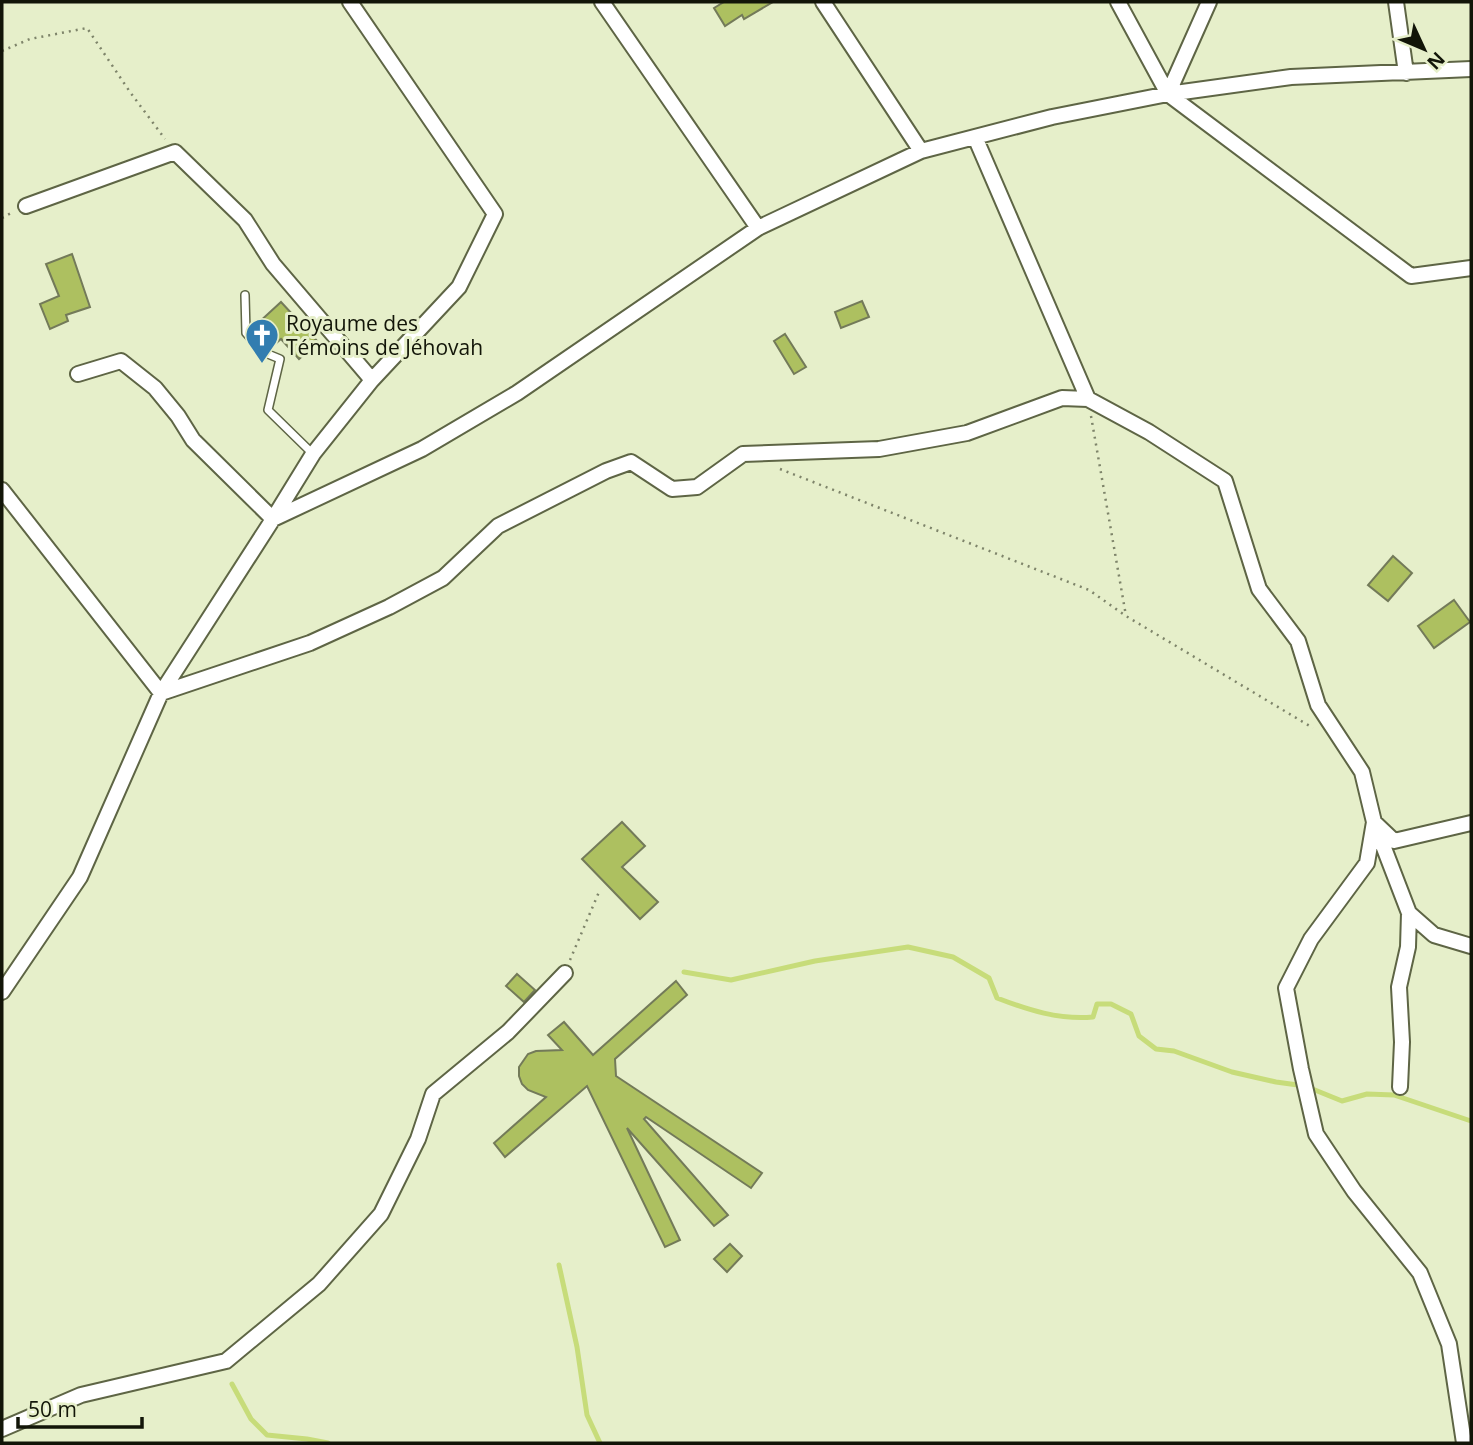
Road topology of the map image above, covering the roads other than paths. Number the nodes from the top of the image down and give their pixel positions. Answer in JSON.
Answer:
{"nodes":[{"id":1,"x":350,"y":2,"type":"edge"},
{"id":2,"x":602,"y":2,"type":"edge"},
{"id":3,"x":823,"y":2,"type":"edge"},
{"id":4,"x":1118,"y":2,"type":"edge"},
{"id":5,"x":1209,"y":2,"type":"edge"},
{"id":6,"x":1396,"y":2,"type":"edge"},
{"id":7,"x":1471,"y":69,"type":"edge"},
{"id":8,"x":1406,"y":73,"type":"junction"},
{"id":9,"x":1168,"y":94,"type":"junction"},
{"id":10,"x":975,"y":137,"type":"junction"},
{"id":11,"x":921,"y":151,"type":"junction"},
{"id":12,"x":26,"y":206,"type":"dead end"},
{"id":13,"x":758,"y":228,"type":"junction"},
{"id":14,"x":1471,"y":268,"type":"edge"},
{"id":15,"x":245,"y":295,"type":"dead end"},
{"id":16,"x":78,"y":374,"type":"dead end"},
{"id":17,"x":372,"y":380,"type":"junction"},
{"id":18,"x":1087,"y":399,"type":"junction"},
{"id":19,"x":313,"y":454,"type":"junction"},
{"id":20,"x":2,"y":489,"type":"edge"},
{"id":21,"x":273,"y":519,"type":"junction"},
{"id":22,"x":161,"y":694,"type":"junction"},
{"id":23,"x":1374,"y":822,"type":"junction"},
{"id":24,"x":1471,"y":823,"type":"edge"},
{"id":25,"x":1409,"y":913,"type":"junction"},
{"id":26,"x":1471,"y":946,"type":"edge"},
{"id":27,"x":565,"y":973,"type":"road end"},
{"id":28,"x":2,"y":992,"type":"edge"},
{"id":29,"x":1400,"y":1087,"type":"dead end"},
{"id":30,"x":2,"y":1429,"type":"edge"},
{"id":31,"x":1464,"y":1443,"type":"edge"}],
"edges":[{"from":1,"to":17,"type":"street"},
{"from":2,"to":13,"type":"street"},
{"from":3,"to":11,"type":"street"},
{"from":4,"to":9,"type":"street"},
{"from":5,"to":9,"type":"street"},
{"from":6,"to":8,"type":"street"},
{"from":7,"to":8,"type":"street"},
{"from":8,"to":9,"type":"street"},
{"from":9,"to":10,"type":"street"},
{"from":9,"to":14,"type":"street"},
{"from":10,"to":11,"type":"street"},
{"from":10,"to":18,"type":"street"},
{"from":11,"to":13,"type":"street"},
{"from":12,"to":17,"type":"street"},
{"from":13,"to":21,"type":"street"},
{"from":15,"to":19,"type":"lane"},
{"from":16,"to":21,"type":"street"},
{"from":17,"to":19,"type":"street"},
{"from":18,"to":22,"type":"street"},
{"from":18,"to":23,"type":"street"},
{"from":19,"to":21,"type":"street"},
{"from":20,"to":22,"type":"street"},
{"from":21,"to":22,"type":"street"},
{"from":22,"to":28,"type":"street"},
{"from":23,"to":24,"type":"street"},
{"from":23,"to":25,"type":"street"},
{"from":23,"to":31,"type":"street"},
{"from":25,"to":26,"type":"street"},
{"from":25,"to":29,"type":"street"},
{"from":27,"to":30,"type":"street"}]}
